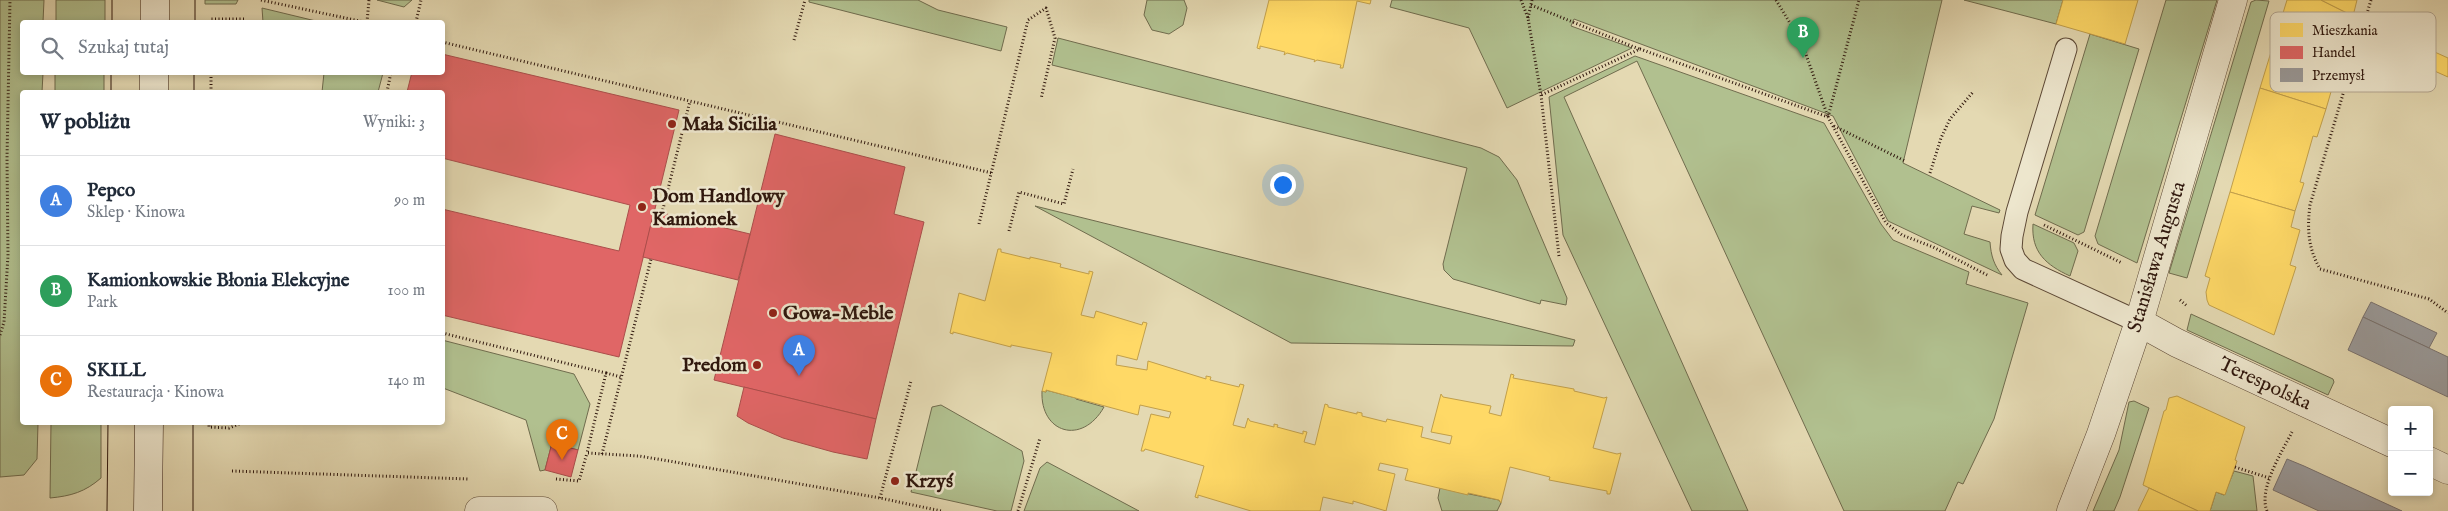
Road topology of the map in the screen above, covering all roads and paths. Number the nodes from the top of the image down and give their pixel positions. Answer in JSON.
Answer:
{"nodes":[{"id":1,"x":10,"y":0,"type":"edge"},
{"id":2,"x":155,"y":0,"type":"edge"},
{"id":3,"x":261,"y":0,"type":"edge"},
{"id":4,"x":369,"y":0,"type":"edge"},
{"id":5,"x":421,"y":0,"type":"edge"},
{"id":6,"x":805,"y":0,"type":"edge"},
{"id":7,"x":1521,"y":0,"type":"edge"},
{"id":8,"x":1532,"y":0,"type":"edge"},
{"id":9,"x":1776,"y":0,"type":"edge"},
{"id":10,"x":1859,"y":0,"type":"edge"},
{"id":11,"x":2233,"y":0,"type":"edge"},
{"id":12,"x":2371,"y":0,"type":"edge"},
{"id":13,"x":1531,"y":5,"type":"junction"},
{"id":14,"x":2367,"y":12,"type":"edge"},
{"id":15,"x":1528,"y":18,"type":"junction"},
{"id":16,"x":244,"y":19,"type":"dead end"},
{"id":17,"x":155,"y":20,"type":"edge"},
{"id":18,"x":211,"y":20,"type":"edge"},
{"id":19,"x":356,"y":20,"type":"edge"},
{"id":20,"x":366,"y":20,"type":"edge"},
{"id":21,"x":416,"y":20,"type":"edge"},
{"id":22,"x":794,"y":40,"type":"dead end"},
{"id":23,"x":445,"y":43,"type":"edge"},
{"id":24,"x":1640,"y":49,"type":"junction"},
{"id":25,"x":2066,"y":49,"type":"dead end"},
{"id":26,"x":154,"y":75,"type":"edge"},
{"id":27,"x":211,"y":75,"type":"edge"},
{"id":28,"x":391,"y":75,"type":"edge"},
{"id":29,"x":154,"y":90,"type":"edge"},
{"id":30,"x":211,"y":90,"type":"edge"},
{"id":31,"x":388,"y":90,"type":"edge"},
{"id":32,"x":1973,"y":92,"type":"dead end"},
{"id":33,"x":2344,"y":92,"type":"edge"},
{"id":34,"x":1541,"y":95,"type":"junction"},
{"id":35,"x":1041,"y":99,"type":"dead end"},
{"id":36,"x":690,"y":101,"type":"junction"},
{"id":37,"x":1828,"y":118,"type":"junction"},
{"id":38,"x":1832,"y":125,"type":"junction"},
{"id":39,"x":1905,"y":161,"type":"dead end"},
{"id":40,"x":1073,"y":169,"type":"dead end"},
{"id":41,"x":992,"y":173,"type":"junction"},
{"id":42,"x":1930,"y":173,"type":"dead end"},
{"id":43,"x":2016,"y":212,"type":"junction"},
{"id":44,"x":662,"y":213,"type":"dead end"},
{"id":45,"x":979,"y":224,"type":"dead end"},
{"id":46,"x":1009,"y":230,"type":"dead end"},
{"id":47,"x":1559,"y":256,"type":"dead end"},
{"id":48,"x":651,"y":259,"type":"dead end"},
{"id":49,"x":2125,"y":265,"type":"dead end"},
{"id":50,"x":1990,"y":277,"type":"dead end"},
{"id":51,"x":2448,"y":313,"type":"edge"},
{"id":52,"x":2138,"y":322,"type":"junction"},
{"id":53,"x":445,"y":334,"type":"edge"},
{"id":54,"x":0,"y":335,"type":"edge"},
{"id":55,"x":606,"y":373,"type":"junction"},
{"id":56,"x":621,"y":377,"type":"junction"},
{"id":57,"x":912,"y":381,"type":"dead end"},
{"id":58,"x":149,"y":425,"type":"edge"},
{"id":59,"x":209,"y":425,"type":"edge"},
{"id":60,"x":236,"y":425,"type":"edge"},
{"id":61,"x":2293,"y":429,"type":"dead end"},
{"id":62,"x":1040,"y":438,"type":"dead end"},
{"id":63,"x":2388,"y":441,"type":"edge"},
{"id":64,"x":586,"y":453,"type":"junction"},
{"id":65,"x":602,"y":454,"type":"junction"},
{"id":66,"x":2433,"y":463,"type":"edge"},
{"id":67,"x":2235,"y":467,"type":"dead end"},
{"id":68,"x":2448,"y":470,"type":"edge"},
{"id":69,"x":232,"y":471,"type":"dead end"},
{"id":70,"x":2269,"y":478,"type":"junction"},
{"id":71,"x":550,"y":479,"type":"dead end"},
{"id":72,"x":471,"y":480,"type":"dead end"},
{"id":73,"x":880,"y":498,"type":"junction"},
{"id":74,"x":148,"y":511,"type":"edge"},
{"id":75,"x":479,"y":511,"type":"edge"},
{"id":76,"x":543,"y":511,"type":"edge"},
{"id":77,"x":941,"y":511,"type":"edge"},
{"id":78,"x":1018,"y":511,"type":"edge"},
{"id":79,"x":2071,"y":511,"type":"edge"},
{"id":80,"x":2267,"y":511,"type":"edge"}],
"edges":[{"from":1,"to":54,"type":"path"},
{"from":2,"to":17,"type":"street"},
{"from":3,"to":19,"type":"path"},
{"from":4,"to":20,"type":"path"},
{"from":5,"to":21,"type":"path"},
{"from":6,"to":22,"type":"path"},
{"from":7,"to":15,"type":"path"},
{"from":8,"to":13,"type":"path"},
{"from":9,"to":37,"type":"path"},
{"from":10,"to":37,"type":"path"},
{"from":11,"to":52,"type":"street","name":"Stanisława Augusta"},
{"from":12,"to":14,"type":"path"},
{"from":13,"to":15,"type":"path"},
{"from":13,"to":24,"type":"path"},
{"from":15,"to":34,"type":"path"},
{"from":16,"to":18,"type":"path"},
{"from":23,"to":36,"type":"path"},
{"from":24,"to":34,"type":"path"},
{"from":24,"to":37,"type":"path"},
{"from":25,"to":43,"type":"lane"},
{"from":26,"to":29,"type":"street"},
{"from":27,"to":30,"type":"path"},
{"from":28,"to":31,"type":"path"},
{"from":32,"to":42,"type":"path"},
{"from":33,"to":51,"type":"path"},
{"from":34,"to":47,"type":"path"},
{"from":35,"to":41,"type":"path"},
{"from":36,"to":41,"type":"path"},
{"from":36,"to":44,"type":"path"},
{"from":37,"to":38,"type":"path"},
{"from":38,"to":39,"type":"path"},
{"from":38,"to":50,"type":"path"},
{"from":40,"to":46,"type":"path"},
{"from":41,"to":45,"type":"path"},
{"from":43,"to":49,"type":"path"},
{"from":43,"to":52,"type":"lane"},
{"from":48,"to":56,"type":"path"},
{"from":52,"to":63,"type":"street","name":"Terespolska"},
{"from":52,"to":79,"type":"street","name":"Stanisława Augusta"},
{"from":53,"to":55,"type":"path"},
{"from":55,"to":56,"type":"path"},
{"from":55,"to":64,"type":"path"},
{"from":56,"to":65,"type":"path"},
{"from":57,"to":73,"type":"path"},
{"from":58,"to":74,"type":"street"},
{"from":59,"to":60,"type":"path"},
{"from":61,"to":70,"type":"path"},
{"from":62,"to":78,"type":"path"},
{"from":64,"to":65,"type":"path"},
{"from":64,"to":71,"type":"path"},
{"from":65,"to":73,"type":"path"},
{"from":66,"to":68,"type":"street"},
{"from":67,"to":70,"type":"path"},
{"from":69,"to":72,"type":"path"},
{"from":70,"to":80,"type":"path"},
{"from":73,"to":77,"type":"path"},
{"from":75,"to":76,"type":"street"}]}
